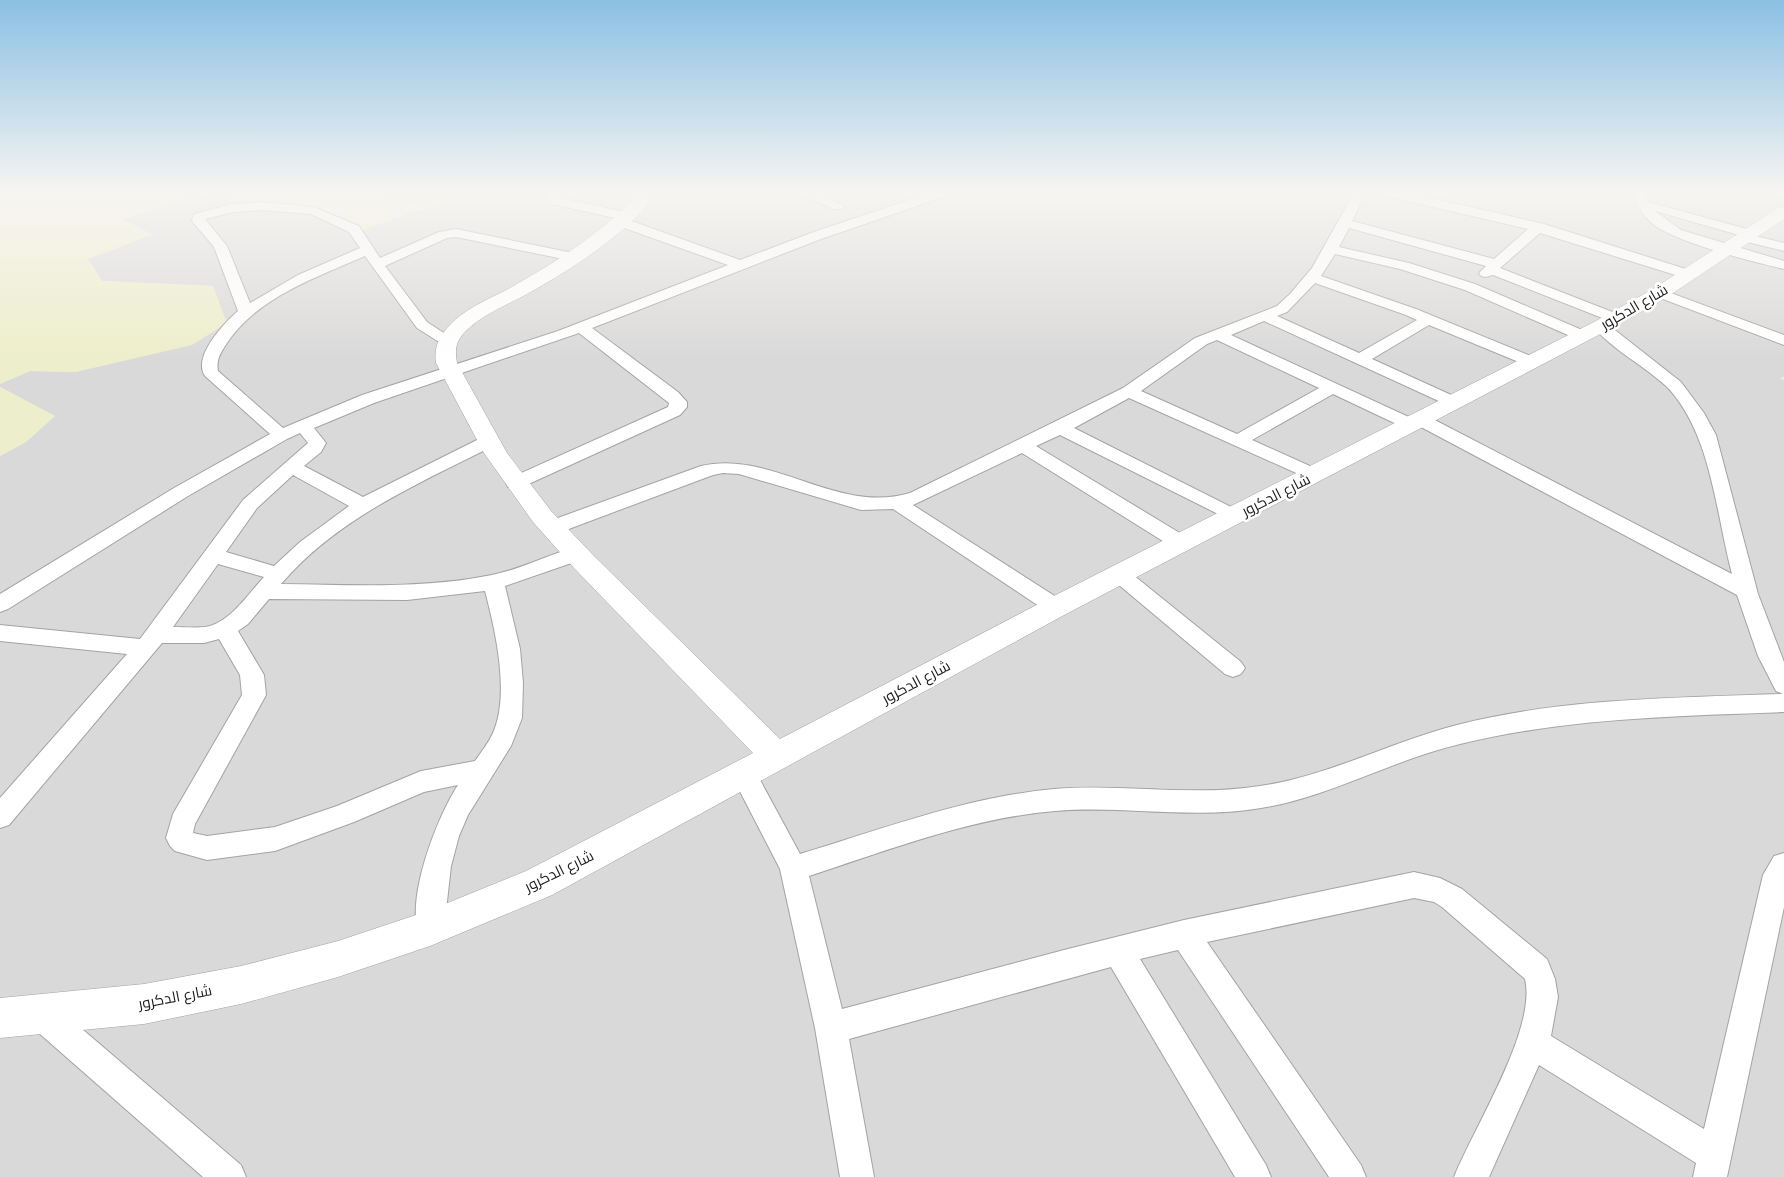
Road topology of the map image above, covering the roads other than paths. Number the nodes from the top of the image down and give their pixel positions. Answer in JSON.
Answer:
{"nodes":[{"id":1,"x":221,"y":248,"type":"edge"},
{"id":2,"x":414,"y":248,"type":"edge"},
{"id":3,"x":529,"y":248,"type":"edge"},
{"id":4,"x":584,"y":248,"type":"edge"},
{"id":5,"x":696,"y":248,"type":"edge"},
{"id":6,"x":785,"y":248,"type":"edge"},
{"id":7,"x":1330,"y":248,"type":"joint"},
{"id":8,"x":1427,"y":248,"type":"edge"},
{"id":9,"x":1515,"y":248,"type":"edge"},
{"id":10,"x":1605,"y":248,"type":"edge"},
{"id":11,"x":1728,"y":248,"type":"edge"},
{"id":12,"x":1754,"y":248,"type":"edge"},
{"id":13,"x":368,"y":249,"type":"joint"},
{"id":14,"x":573,"y":257,"type":"junction"},
{"id":15,"x":377,"y":264,"type":"junction"},
{"id":16,"x":740,"y":265,"type":"junction"},
{"id":17,"x":1784,"y":265,"type":"edge"},
{"id":18,"x":1493,"y":267,"type":"junction"},
{"id":19,"x":1687,"y":274,"type":"junction"},
{"id":20,"x":1311,"y":277,"type":"junction"},
{"id":21,"x":1470,"y":287,"type":"junction"},
{"id":22,"x":1660,"y":293,"type":"junction"},
{"id":23,"x":246,"y":312,"type":"junction"},
{"id":24,"x":1267,"y":317,"type":"junction"},
{"id":25,"x":1429,"y":319,"type":"junction"},
{"id":26,"x":580,"y":327,"type":"junction"},
{"id":27,"x":1600,"y":327,"type":"junction"},
{"id":28,"x":1219,"y":335,"type":"junction"},
{"id":29,"x":1784,"y":340,"type":"edge"},
{"id":30,"x":447,"y":342,"type":"junction"},
{"id":31,"x":1360,"y":359,"type":"junction"},
{"id":32,"x":1532,"y":362,"type":"junction"},
{"id":33,"x":451,"y":371,"type":"junction"},
{"id":34,"x":1333,"y":387,"type":"junction"},
{"id":35,"x":1128,"y":392,"type":"junction"},
{"id":36,"x":1454,"y":403,"type":"junction"},
{"id":37,"x":1417,"y":422,"type":"junction"},
{"id":38,"x":303,"y":425,"type":"junction"},
{"id":39,"x":1060,"y":428,"type":"junction"},
{"id":40,"x":280,"y":434,"type":"junction"},
{"id":41,"x":488,"y":441,"type":"junction"},
{"id":42,"x":1238,"y":441,"type":"junction"},
{"id":43,"x":1023,"y":446,"type":"junction"},
{"id":44,"x":292,"y":467,"type":"junction"},
{"id":45,"x":1314,"y":475,"type":"junction"},
{"id":46,"x":515,"y":483,"type":"junction"},
{"id":47,"x":897,"y":503,"type":"junction"},
{"id":48,"x":363,"y":505,"type":"junction"},
{"id":49,"x":1234,"y":516,"type":"junction"},
{"id":50,"x":551,"y":528,"type":"junction"},
{"id":51,"x":1181,"y":544,"type":"junction"},
{"id":52,"x":576,"y":554,"type":"junction"},
{"id":53,"x":212,"y":555,"type":"junction"},
{"id":54,"x":278,"y":574,"type":"junction"},
{"id":55,"x":1120,"y":574,"type":"junction"},
{"id":56,"x":493,"y":582,"type":"junction"},
{"id":57,"x":264,"y":591,"type":"junction"},
{"id":58,"x":1747,"y":591,"type":"junction"},
{"id":59,"x":0,"y":604,"type":"edge"},
{"id":60,"x":1056,"y":607,"type":"junction"},
{"id":61,"x":225,"y":629,"type":"junction"},
{"id":62,"x":0,"y":633,"type":"edge"},
{"id":63,"x":150,"y":641,"type":"junction"},
{"id":64,"x":1233,"y":668,"type":"dead end"},
{"id":65,"x":1784,"y":685,"type":"edge"},
{"id":66,"x":1784,"y":703,"type":"edge"},
{"id":67,"x":777,"y":756,"type":"junction"},
{"id":68,"x":483,"y":770,"type":"junction"},
{"id":69,"x":744,"y":774,"type":"junction"},
{"id":70,"x":0,"y":817,"type":"edge"},
{"id":71,"x":1784,"y":865,"type":"edge"},
{"id":72,"x":793,"y":868,"type":"junction"},
{"id":73,"x":430,"y":928,"type":"junction"},
{"id":74,"x":1184,"y":934,"type":"junction"},
{"id":75,"x":1118,"y":951,"type":"junction"},
{"id":76,"x":43,"y":1016,"type":"junction"},
{"id":77,"x":0,"y":1018,"type":"edge"},
{"id":78,"x":831,"y":1028,"type":"junction"},
{"id":79,"x":1533,"y":1043,"type":"junction"},
{"id":80,"x":1712,"y":1166,"type":"edge"},
{"id":81,"x":229,"y":1177,"type":"edge"},
{"id":82,"x":857,"y":1177,"type":"edge"},
{"id":83,"x":1254,"y":1177,"type":"edge"},
{"id":84,"x":1349,"y":1177,"type":"edge"},
{"id":85,"x":1471,"y":1177,"type":"edge"}],
"edges":[{"from":1,"to":23,"type":"street"},
{"from":2,"to":15,"type":"street"},
{"from":3,"to":14,"type":"street"},
{"from":4,"to":14,"type":"street"},
{"from":5,"to":16,"type":"street"},
{"from":6,"to":16,"type":"street"},
{"from":7,"to":20,"type":"street"},
{"from":7,"to":21,"type":"street"},
{"from":8,"to":18,"type":"street"},
{"from":9,"to":18,"type":"street"},
{"from":10,"to":19,"type":"street"},
{"from":11,"to":19,"type":"street","name":"شارع الدكرور"},
{"from":12,"to":17,"type":"street"},
{"from":13,"to":15,"type":"street"},
{"from":13,"to":23,"type":"street"},
{"from":14,"to":30,"type":"street"},
{"from":15,"to":30,"type":"street"},
{"from":16,"to":26,"type":"street"},
{"from":18,"to":21,"type":"street"},
{"from":18,"to":27,"type":"street"},
{"from":19,"to":22,"type":"street","name":"شارع الدكرور"},
{"from":20,"to":24,"type":"street"},
{"from":20,"to":25,"type":"street"},
{"from":21,"to":27,"type":"street"},
{"from":22,"to":27,"type":"street","name":"شارع الدكرور"},
{"from":22,"to":29,"type":"street"},
{"from":23,"to":40,"type":"street"},
{"from":24,"to":28,"type":"street"},
{"from":24,"to":31,"type":"street"},
{"from":25,"to":31,"type":"street"},
{"from":25,"to":32,"type":"street"},
{"from":26,"to":33,"type":"street"},
{"from":26,"to":46,"type":"street"},
{"from":27,"to":32,"type":"street","name":"شارع الدكرور"},
{"from":27,"to":58,"type":"street"},
{"from":28,"to":34,"type":"street"},
{"from":28,"to":35,"type":"street"},
{"from":30,"to":33,"type":"street"},
{"from":31,"to":36,"type":"street"},
{"from":32,"to":36,"type":"street","name":"شارع الدكرور"},
{"from":33,"to":38,"type":"street"},
{"from":33,"to":41,"type":"street"},
{"from":34,"to":37,"type":"street"},
{"from":34,"to":42,"type":"street"},
{"from":35,"to":39,"type":"street"},
{"from":35,"to":42,"type":"street"},
{"from":36,"to":37,"type":"street","name":"شارع الدكرور"},
{"from":37,"to":45,"type":"street","name":"شارع الدكرور"},
{"from":37,"to":58,"type":"street"},
{"from":38,"to":40,"type":"street"},
{"from":38,"to":44,"type":"street"},
{"from":39,"to":43,"type":"street"},
{"from":39,"to":49,"type":"street"},
{"from":40,"to":59,"type":"street"},
{"from":41,"to":46,"type":"street"},
{"from":41,"to":48,"type":"street"},
{"from":42,"to":45,"type":"street"},
{"from":43,"to":47,"type":"street"},
{"from":43,"to":51,"type":"street"},
{"from":44,"to":48,"type":"street"},
{"from":44,"to":53,"type":"street"},
{"from":45,"to":49,"type":"street","name":"شارع الدكرور"},
{"from":46,"to":50,"type":"street"},
{"from":47,"to":50,"type":"street"},
{"from":47,"to":60,"type":"street"},
{"from":48,"to":54,"type":"street"},
{"from":49,"to":51,"type":"street","name":"شارع الدكرور"},
{"from":50,"to":52,"type":"street"},
{"from":51,"to":55,"type":"street","name":"شارع الدكرور"},
{"from":52,"to":56,"type":"street"},
{"from":52,"to":67,"type":"street"},
{"from":53,"to":54,"type":"street"},
{"from":53,"to":63,"type":"street"},
{"from":54,"to":57,"type":"street"},
{"from":55,"to":60,"type":"street","name":"شارع الدكرور"},
{"from":55,"to":64,"type":"street"},
{"from":56,"to":57,"type":"street"},
{"from":56,"to":68,"type":"street"},
{"from":57,"to":61,"type":"street"},
{"from":58,"to":65,"type":"street"},
{"from":60,"to":67,"type":"street","name":"شارع الدكرور"},
{"from":61,"to":63,"type":"street"},
{"from":61,"to":68,"type":"street"},
{"from":62,"to":63,"type":"street"},
{"from":63,"to":70,"type":"street"},
{"from":66,"to":72,"type":"street"},
{"from":67,"to":69,"type":"street","name":"شارع الدكرور"},
{"from":68,"to":73,"type":"street"},
{"from":69,"to":72,"type":"street"},
{"from":69,"to":73,"type":"street","name":"شارع الدكرور"},
{"from":71,"to":80,"type":"street"},
{"from":72,"to":78,"type":"street"},
{"from":73,"to":76,"type":"street","name":"شارع الدكرور"},
{"from":74,"to":75,"type":"street"},
{"from":74,"to":79,"type":"street"},
{"from":74,"to":84,"type":"street"},
{"from":75,"to":78,"type":"street"},
{"from":75,"to":83,"type":"street"},
{"from":76,"to":77,"type":"street","name":"شارع الدكرور"},
{"from":76,"to":81,"type":"street"},
{"from":78,"to":82,"type":"street"},
{"from":79,"to":80,"type":"street"},
{"from":79,"to":85,"type":"street"}]}
